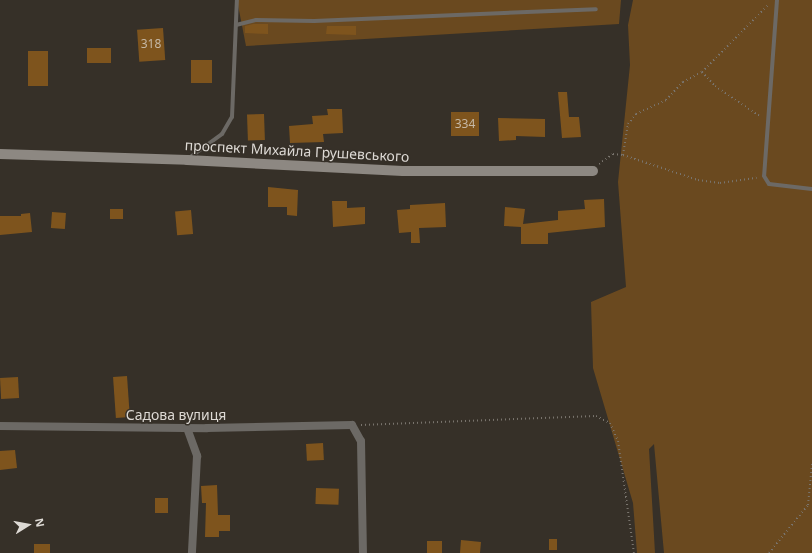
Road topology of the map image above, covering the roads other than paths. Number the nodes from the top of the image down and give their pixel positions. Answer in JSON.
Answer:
{"nodes":[{"id":1,"x":237,"y":0,"type":"edge"},
{"id":2,"x":777,"y":0,"type":"edge"},
{"id":3,"x":596,"y":9,"type":"dead end"},
{"id":4,"x":236,"y":25,"type":"junction"},
{"id":5,"x":0,"y":154,"type":"edge"},
{"id":6,"x":187,"y":160,"type":"junction"},
{"id":7,"x":593,"y":172,"type":"road end"},
{"id":8,"x":812,"y":189,"type":"edge"},
{"id":9,"x":0,"y":426,"type":"edge"},
{"id":10,"x":187,"y":428,"type":"junction"},
{"id":11,"x":192,"y":553,"type":"edge"},
{"id":12,"x":362,"y":553,"type":"edge"}],
"edges":[{"from":1,"to":4,"type":"lane"},
{"from":2,"to":8,"type":"lane"},
{"from":3,"to":4,"type":"lane"},
{"from":4,"to":6,"type":"lane"},
{"from":5,"to":6,"type":"street","name":"проспект Михайла Грушевського"},
{"from":6,"to":7,"type":"street","name":"проспект Михайла Грушевського"},
{"from":9,"to":10,"type":"street","name":"Садова вулиця"},
{"from":10,"to":11,"type":"street"},
{"from":10,"to":12,"type":"street","name":"Садова вулиця"}]}
